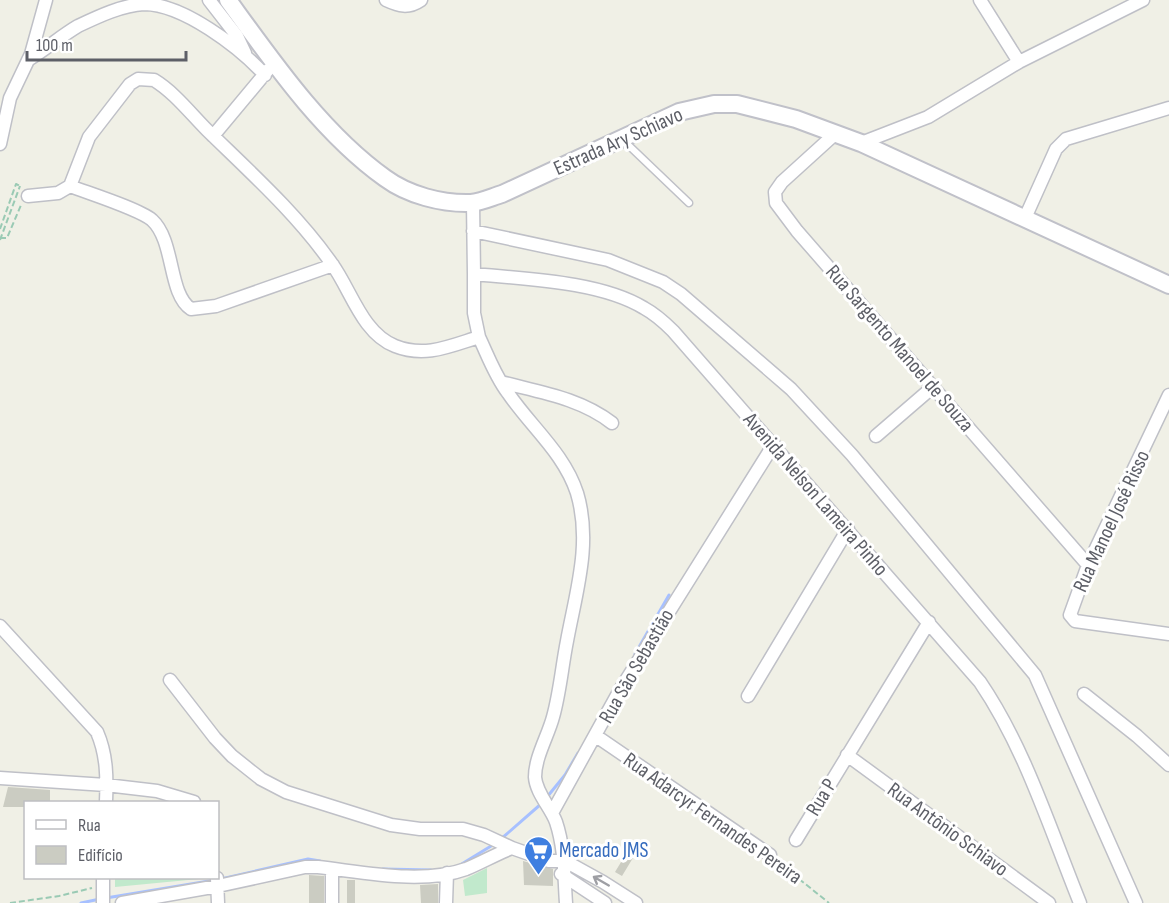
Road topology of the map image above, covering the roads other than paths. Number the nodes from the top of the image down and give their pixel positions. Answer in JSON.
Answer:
{"nodes":[{"id":1,"x":46,"y":0,"type":"edge"},
{"id":2,"x":209,"y":0,"type":"edge"},
{"id":3,"x":228,"y":0,"type":"edge"},
{"id":4,"x":386,"y":0,"type":"edge"},
{"id":5,"x":421,"y":0,"type":"edge"},
{"id":6,"x":980,"y":0,"type":"edge"},
{"id":7,"x":1143,"y":0,"type":"edge"},
{"id":8,"x":246,"y":55,"type":"junction"},
{"id":9,"x":28,"y":60,"type":"junction"},
{"id":10,"x":1019,"y":62,"type":"junction"},
{"id":11,"x":270,"y":69,"type":"junction"},
{"id":12,"x":1169,"y":108,"type":"edge"},
{"id":13,"x":836,"y":133,"type":"junction"},
{"id":14,"x":213,"y":136,"type":"junction"},
{"id":15,"x":621,"y":138,"type":"junction"},
{"id":16,"x":861,"y":143,"type":"junction"},
{"id":17,"x":0,"y":144,"type":"edge"},
{"id":18,"x":70,"y":186,"type":"junction"},
{"id":19,"x":24,"y":191,"type":"road end"},
{"id":20,"x":689,"y":202,"type":"dead end"},
{"id":21,"x":473,"y":203,"type":"junction"},
{"id":22,"x":1025,"y":218,"type":"junction"},
{"id":23,"x":472,"y":231,"type":"junction"},
{"id":24,"x":333,"y":265,"type":"junction"},
{"id":25,"x":474,"y":274,"type":"junction"},
{"id":26,"x":1169,"y":285,"type":"edge"},
{"id":27,"x":479,"y":337,"type":"junction"},
{"id":28,"x":501,"y":382,"type":"junction"},
{"id":29,"x":934,"y":386,"type":"junction"},
{"id":30,"x":1169,"y":395,"type":"edge"},
{"id":31,"x":1156,"y":422,"type":"junction"},
{"id":32,"x":612,"y":423,"type":"dead end"},
{"id":33,"x":1169,"y":426,"type":"edge"},
{"id":34,"x":876,"y":436,"type":"dead end"},
{"id":35,"x":774,"y":444,"type":"junction"},
{"id":36,"x":848,"y":529,"type":"junction"},
{"id":37,"x":1088,"y":565,"type":"junction"},
{"id":38,"x":929,"y":622,"type":"junction"},
{"id":39,"x":0,"y":626,"type":"edge"},
{"id":40,"x":1169,"y":634,"type":"edge"},
{"id":41,"x":170,"y":680,"type":"dead end"},
{"id":42,"x":1084,"y":694,"type":"dead end"},
{"id":43,"x":748,"y":696,"type":"dead end"},
{"id":44,"x":596,"y":736,"type":"junction"},
{"id":45,"x":847,"y":755,"type":"junction"},
{"id":46,"x":1169,"y":765,"type":"edge"},
{"id":47,"x":1,"y":777,"type":"edge"},
{"id":48,"x":106,"y":785,"type":"junction"},
{"id":49,"x":106,"y":801,"type":"edge"},
{"id":50,"x":191,"y":801,"type":"edge"},
{"id":51,"x":550,"y":809,"type":"junction"},
{"id":52,"x":796,"y":840,"type":"dead end"},
{"id":53,"x":508,"y":845,"type":"junction"},
{"id":54,"x":770,"y":855,"type":"road end"},
{"id":55,"x":549,"y":861,"type":"junction"},
{"id":56,"x":564,"y":861,"type":"junction"},
{"id":57,"x":332,"y":869,"type":"junction"},
{"id":58,"x":447,"y":873,"type":"junction"},
{"id":59,"x":564,"y":877,"type":"junction"},
{"id":60,"x":218,"y":882,"type":"edge"},
{"id":61,"x":122,"y":903,"type":"edge"},
{"id":62,"x":218,"y":903,"type":"edge"},
{"id":63,"x":332,"y":903,"type":"edge"},
{"id":64,"x":447,"y":903,"type":"edge"},
{"id":65,"x":566,"y":903,"type":"edge"},
{"id":66,"x":605,"y":903,"type":"edge"},
{"id":67,"x":636,"y":903,"type":"edge"},
{"id":68,"x":1049,"y":903,"type":"edge"},
{"id":69,"x":1080,"y":903,"type":"edge"},
{"id":70,"x":1136,"y":903,"type":"edge"}],
"edges":[{"from":1,"to":9,"type":"street"},
{"from":2,"to":8,"type":"street"},
{"from":3,"to":11,"type":"main road","name":"Estrada Ary Schiavo"},
{"from":4,"to":5,"type":"street"},
{"from":6,"to":10,"type":"street"},
{"from":7,"to":10,"type":"street"},
{"from":8,"to":9,"type":"street"},
{"from":8,"to":11,"type":"street"},
{"from":9,"to":17,"type":"street"},
{"from":10,"to":16,"type":"street"},
{"from":11,"to":14,"type":"street"},
{"from":11,"to":21,"type":"main road","name":"Estrada Ary Schiavo"},
{"from":12,"to":22,"type":"street"},
{"from":13,"to":15,"type":"main road","name":"Estrada Ary Schiavo"},
{"from":13,"to":16,"type":"main road","name":"Estrada Ary Schiavo"},
{"from":13,"to":29,"type":"street","name":"Rua Sargento Manoel de Souza"},
{"from":14,"to":18,"type":"street"},
{"from":14,"to":24,"type":"street"},
{"from":15,"to":20,"type":"lane"},
{"from":15,"to":21,"type":"main road","name":"Estrada Ary Schiavo"},
{"from":16,"to":22,"type":"main road","name":"Estrada Ary Schiavo"},
{"from":18,"to":19,"type":"street"},
{"from":18,"to":24,"type":"street"},
{"from":21,"to":23,"type":"street"},
{"from":22,"to":26,"type":"main road","name":"Estrada Ary Schiavo"},
{"from":23,"to":25,"type":"street"},
{"from":23,"to":70,"type":"street"},
{"from":24,"to":27,"type":"street"},
{"from":25,"to":27,"type":"street"},
{"from":25,"to":35,"type":"street","name":"Avenida Nelson Lameira Pinho"},
{"from":27,"to":28,"type":"street"},
{"from":28,"to":32,"type":"street"},
{"from":28,"to":51,"type":"street"},
{"from":29,"to":34,"type":"street"},
{"from":29,"to":37,"type":"street","name":"Rua Sargento Manoel de Souza"},
{"from":30,"to":31,"type":"street","name":"Rua Manoel José Risso"},
{"from":31,"to":33,"type":"street"},
{"from":31,"to":37,"type":"street","name":"Rua Manoel José Risso"},
{"from":35,"to":36,"type":"street","name":"Avenida Nelson Lameira Pinho"},
{"from":35,"to":44,"type":"street","name":"Rua São Sebastião"},
{"from":36,"to":38,"type":"street","name":"Avenida Nelson Lameira Pinho"},
{"from":36,"to":43,"type":"street"},
{"from":37,"to":40,"type":"street","name":"Rua Manoel José Risso"},
{"from":38,"to":45,"type":"street","name":"Rua P"},
{"from":38,"to":69,"type":"street","name":"Avenida Nelson Lameira Pinho"},
{"from":39,"to":48,"type":"street"},
{"from":41,"to":53,"type":"street"},
{"from":42,"to":46,"type":"street"},
{"from":44,"to":51,"type":"street","name":"Rua São Sebastião"},
{"from":44,"to":54,"type":"street","name":"Rua Adarcyr Fernandes Pereira"},
{"from":45,"to":52,"type":"street","name":"Rua P"},
{"from":45,"to":68,"type":"street","name":"Rua Antônio Schiavo"},
{"from":47,"to":48,"type":"street"},
{"from":48,"to":49,"type":"street"},
{"from":48,"to":50,"type":"street"},
{"from":51,"to":56,"type":"street"},
{"from":53,"to":55,"type":"street"},
{"from":53,"to":58,"type":"street"},
{"from":55,"to":56,"type":"street"},
{"from":55,"to":59,"type":"street"},
{"from":56,"to":59,"type":"street"},
{"from":67,"to":56,"type":"street","one_way":true},
{"from":57,"to":58,"type":"street"},
{"from":57,"to":60,"type":"street"},
{"from":57,"to":63,"type":"street"},
{"from":58,"to":64,"type":"street"},
{"from":59,"to":65,"type":"street"},
{"from":59,"to":66,"type":"street"},
{"from":60,"to":61,"type":"street"},
{"from":60,"to":62,"type":"street"}]}
